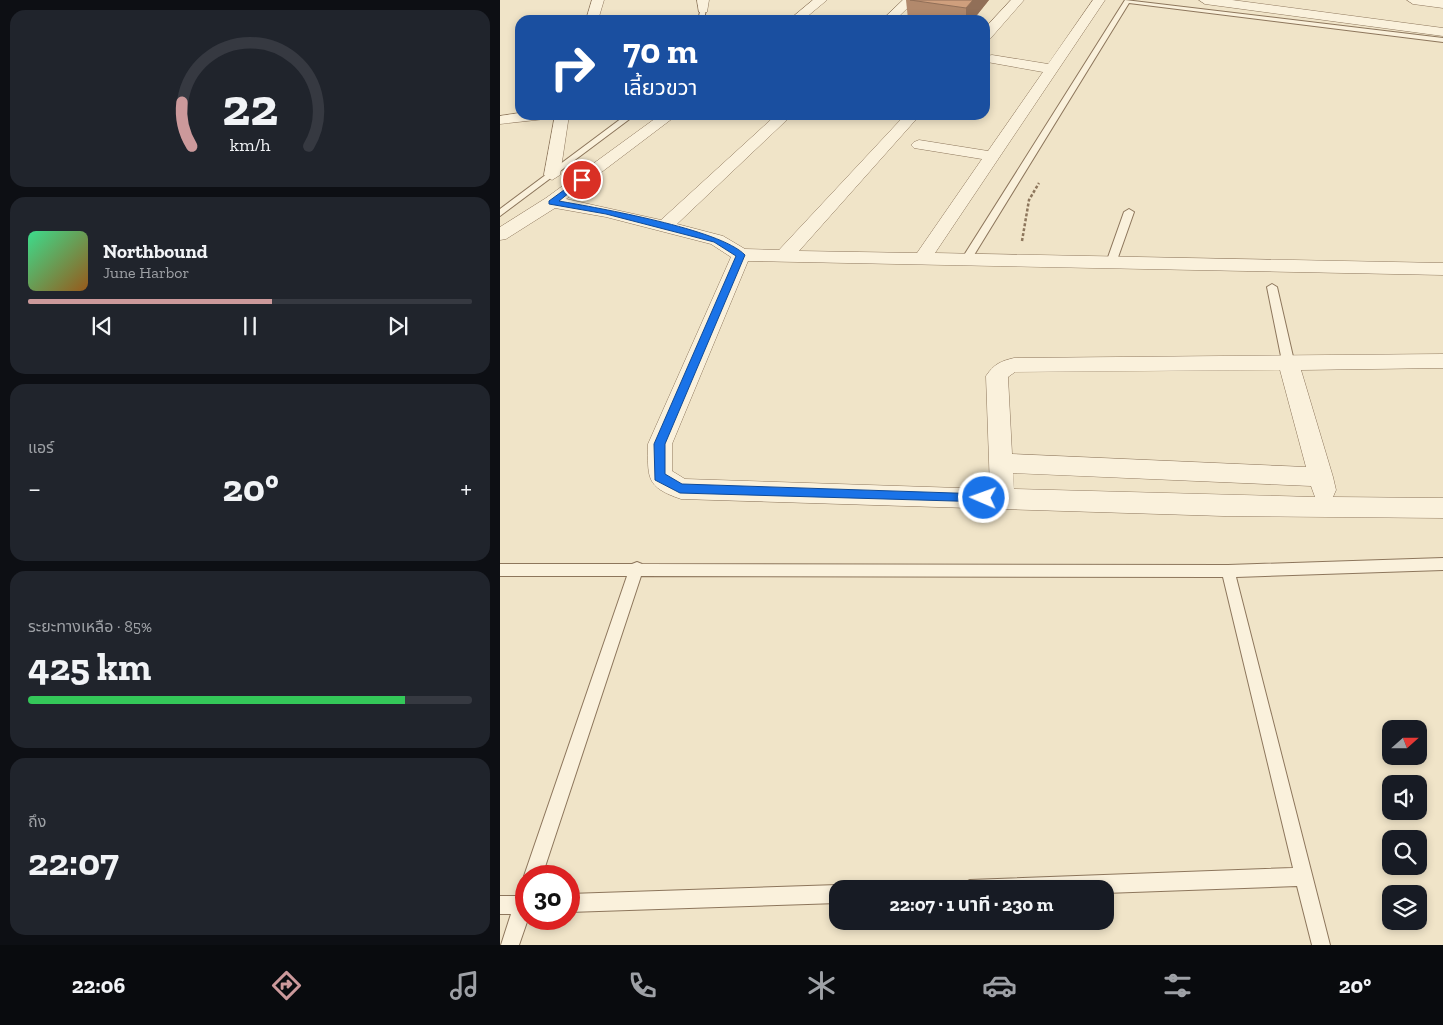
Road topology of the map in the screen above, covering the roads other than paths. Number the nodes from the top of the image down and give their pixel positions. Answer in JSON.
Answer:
{"nodes":[{"id":1,"x":598,"y":0,"type":"edge"},
{"id":2,"x":821,"y":0,"type":"edge"},
{"id":3,"x":910,"y":0,"type":"edge"},
{"id":4,"x":1018,"y":0,"type":"edge"},
{"id":5,"x":1099,"y":0,"type":"edge"},
{"id":6,"x":1206,"y":0,"type":"edge"},
{"id":7,"x":1413,"y":0,"type":"edge"},
{"id":8,"x":1443,"y":4,"type":"edge"},
{"id":9,"x":594,"y":15,"type":"edge"},
{"id":10,"x":802,"y":15,"type":"edge"},
{"id":11,"x":894,"y":15,"type":"edge"},
{"id":12,"x":990,"y":31,"type":"edge"},
{"id":13,"x":1443,"y":32,"type":"edge"},
{"id":14,"x":1443,"y":40,"type":"edge"},
{"id":15,"x":992,"y":59,"type":"dead end"},
{"id":16,"x":1052,"y":69,"type":"junction"},
{"id":17,"x":515,"y":118,"type":"edge"},
{"id":18,"x":500,"y":120,"type":"edge"},
{"id":19,"x":561,"y":120,"type":"edge"},
{"id":20,"x":624,"y":120,"type":"edge"},
{"id":21,"x":663,"y":120,"type":"edge"},
{"id":22,"x":780,"y":120,"type":"edge"},
{"id":23,"x":908,"y":120,"type":"edge"},
{"id":24,"x":920,"y":145,"type":"dead end"},
{"id":25,"x":992,"y":156,"type":"junction"},
{"id":26,"x":552,"y":175,"type":"junction"},
{"id":27,"x":552,"y":202,"type":"junction"},
{"id":28,"x":1129,"y":212,"type":"dead end"},
{"id":29,"x":500,"y":213,"type":"edge"},
{"id":30,"x":664,"y":226,"type":"junction"},
{"id":31,"x":500,"y":234,"type":"edge"},
{"id":32,"x":741,"y":255,"type":"junction"},
{"id":33,"x":784,"y":256,"type":"junction"},
{"id":34,"x":922,"y":259,"type":"junction"},
{"id":35,"x":966,"y":260,"type":"junction"},
{"id":36,"x":1111,"y":263,"type":"junction"},
{"id":37,"x":1443,"y":269,"type":"edge"},
{"id":38,"x":1272,"y":287,"type":"dead end"},
{"id":39,"x":1288,"y":361,"type":"junction"},
{"id":40,"x":1443,"y":361,"type":"edge"},
{"id":41,"x":1001,"y":463,"type":"junction"},
{"id":42,"x":1321,"y":477,"type":"junction"},
{"id":43,"x":1002,"y":499,"type":"junction"},
{"id":44,"x":1329,"y":507,"type":"junction"},
{"id":45,"x":1443,"y":508,"type":"edge"},
{"id":46,"x":1443,"y":564,"type":"edge"},
{"id":47,"x":637,"y":568,"type":"junction"},
{"id":48,"x":500,"y":570,"type":"edge"},
{"id":49,"x":1228,"y":572,"type":"junction"},
{"id":50,"x":537,"y":865,"type":"edge"},
{"id":51,"x":1303,"y":877,"type":"junction"},
{"id":52,"x":1114,"y":884,"type":"edge"},
{"id":53,"x":829,"y":894,"type":"edge"},
{"id":54,"x":515,"y":903,"type":"edge"},
{"id":55,"x":580,"y":903,"type":"edge"},
{"id":56,"x":500,"y":905,"type":"edge"},
{"id":57,"x":515,"y":930,"type":"edge"},
{"id":58,"x":510,"y":945,"type":"edge"},
{"id":59,"x":1321,"y":945,"type":"edge"}],
"edges":[{"from":1,"to":9,"type":"street"},
{"from":2,"to":10,"type":"street"},
{"from":3,"to":11,"type":"street"},
{"from":4,"to":12,"type":"street"},
{"from":5,"to":16,"type":"street"},
{"from":6,"to":13,"type":"street"},
{"from":7,"to":8,"type":"street"},
{"from":14,"to":35,"type":"lane"},
{"from":15,"to":16,"type":"street"},
{"from":16,"to":25,"type":"street"},
{"from":17,"to":18,"type":"street"},
{"from":19,"to":26,"type":"street"},
{"from":20,"to":26,"type":"lane"},
{"from":21,"to":27,"type":"street"},
{"from":22,"to":30,"type":"street"},
{"from":23,"to":33,"type":"street"},
{"from":24,"to":25,"type":"street"},
{"from":25,"to":34,"type":"street"},
{"from":26,"to":29,"type":"lane"},
{"from":27,"to":30,"type":"street"},
{"from":27,"to":31,"type":"street"},
{"from":28,"to":36,"type":"lane"},
{"from":30,"to":32,"type":"street"},
{"from":32,"to":33,"type":"street"},
{"from":32,"to":43,"type":"street"},
{"from":33,"to":34,"type":"street"},
{"from":34,"to":35,"type":"street"},
{"from":35,"to":36,"type":"street"},
{"from":36,"to":37,"type":"street"},
{"from":38,"to":39,"type":"lane"},
{"from":39,"to":40,"type":"street"},
{"from":39,"to":41,"type":"street"},
{"from":39,"to":42,"type":"street"},
{"from":41,"to":42,"type":"street"},
{"from":41,"to":43,"type":"street"},
{"from":42,"to":44,"type":"street"},
{"from":43,"to":44,"type":"street"},
{"from":44,"to":45,"type":"street"},
{"from":46,"to":49,"type":"lane"},
{"from":47,"to":48,"type":"lane"},
{"from":47,"to":49,"type":"lane"},
{"from":47,"to":50,"type":"lane"},
{"from":49,"to":51,"type":"lane"},
{"from":51,"to":52,"type":"lane"},
{"from":51,"to":59,"type":"lane"},
{"from":53,"to":55,"type":"lane"},
{"from":54,"to":56,"type":"lane"},
{"from":57,"to":58,"type":"lane"}]}
